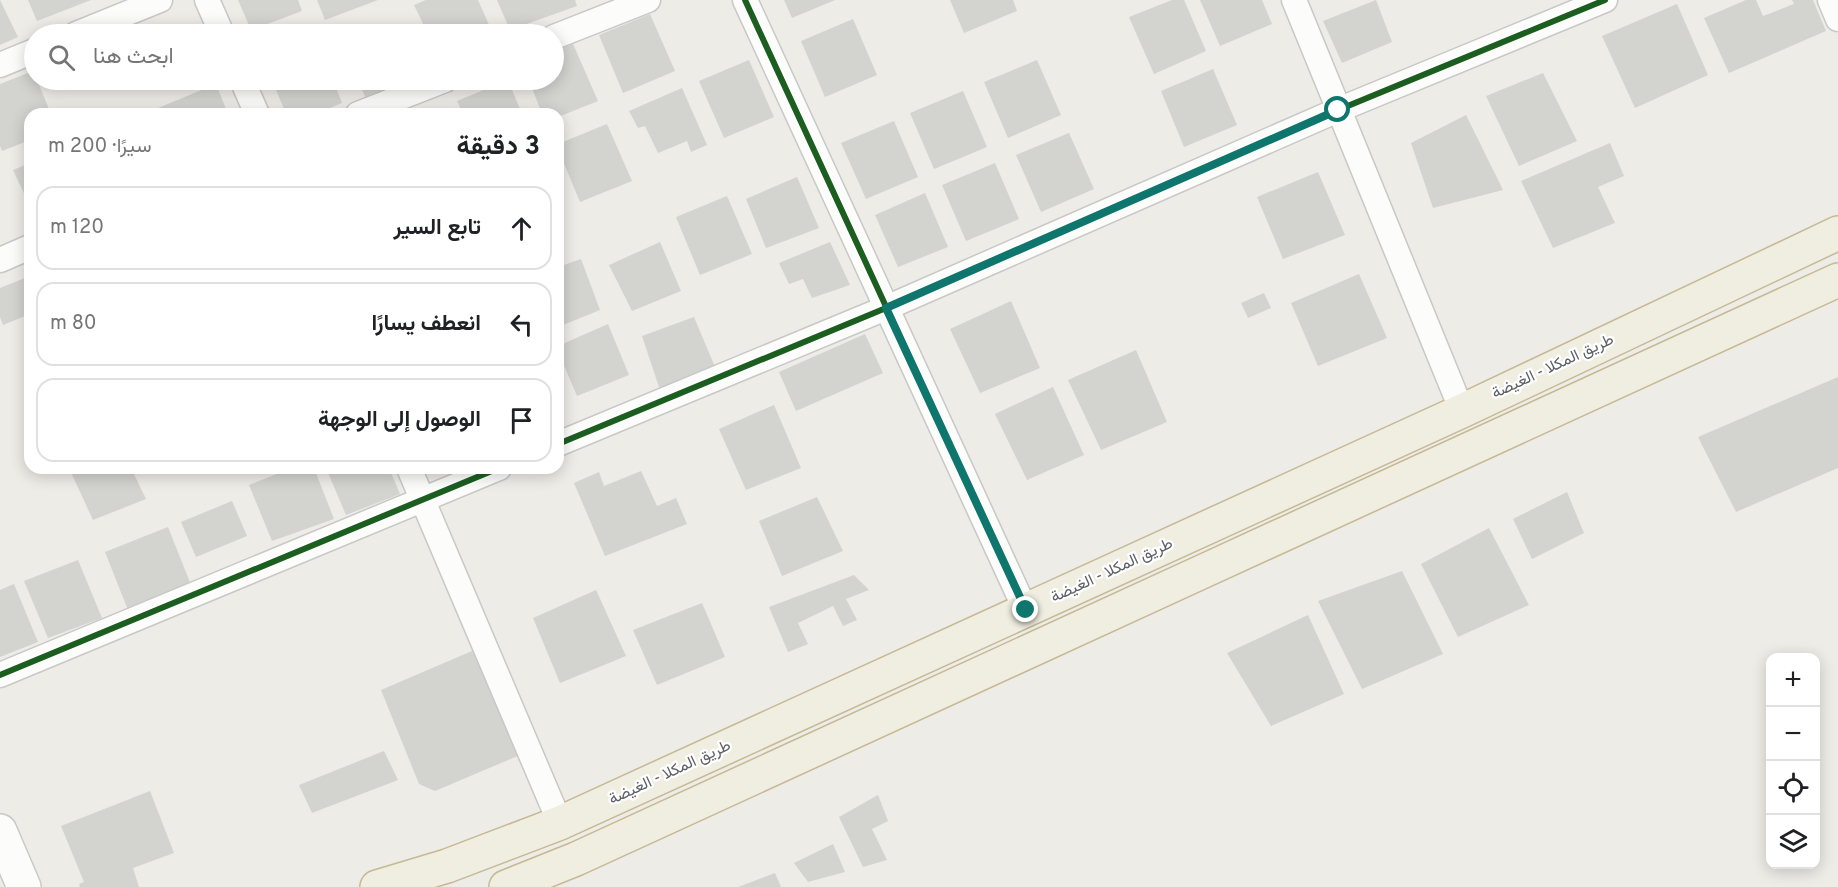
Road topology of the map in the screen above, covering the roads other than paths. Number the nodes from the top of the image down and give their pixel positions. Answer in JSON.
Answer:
{"nodes":[{"id":1,"x":160,"y":0,"type":"edge"},
{"id":2,"x":207,"y":0,"type":"edge"},
{"id":3,"x":648,"y":0,"type":"edge"},
{"id":4,"x":746,"y":0,"type":"edge"},
{"id":5,"x":1294,"y":0,"type":"edge"},
{"id":6,"x":1605,"y":0,"type":"edge"},
{"id":7,"x":1830,"y":0,"type":"edge"},
{"id":8,"x":596,"y":9,"type":"edge"},
{"id":9,"x":1838,"y":19,"type":"edge"},
{"id":10,"x":101,"y":24,"type":"edge"},
{"id":11,"x":218,"y":24,"type":"edge"},
{"id":12,"x":564,"y":30,"type":"edge"},
{"id":13,"x":24,"y":55,"type":"edge"},
{"id":14,"x":0,"y":65,"type":"edge"},
{"id":15,"x":246,"y":90,"type":"edge"},
{"id":16,"x":419,"y":90,"type":"edge"},
{"id":17,"x":254,"y":108,"type":"edge"},
{"id":18,"x":373,"y":108,"type":"edge"},
{"id":19,"x":1338,"y":110,"type":"junction"},
{"id":20,"x":1838,"y":233,"type":"edge"},
{"id":21,"x":24,"y":250,"type":"edge"},
{"id":22,"x":0,"y":260,"type":"edge"},
{"id":23,"x":1838,"y":280,"type":"edge"},
{"id":24,"x":886,"y":308,"type":"junction"},
{"id":25,"x":1462,"y":411,"type":"junction"},
{"id":26,"x":564,"y":442,"type":"edge"},
{"id":27,"x":412,"y":474,"type":"edge"},
{"id":28,"x":485,"y":474,"type":"edge"},
{"id":29,"x":423,"y":500,"type":"junction"},
{"id":30,"x":1026,"y":610,"type":"junction"},
{"id":31,"x":0,"y":675,"type":"edge"},
{"id":32,"x":560,"y":823,"type":"junction"},
{"id":33,"x":0,"y":831,"type":"edge"},
{"id":34,"x":576,"y":859,"type":"junction"},
{"id":35,"x":24,"y":887,"type":"edge"},
{"id":36,"x":377,"y":887,"type":"edge"},
{"id":37,"x":506,"y":887,"type":"edge"}],
"edges":[{"from":1,"to":10,"type":"street"},
{"from":2,"to":11,"type":"street"},
{"from":3,"to":8,"type":"street"},
{"from":4,"to":24,"type":"street"},
{"from":5,"to":19,"type":"street"},
{"from":6,"to":19,"type":"street"},
{"from":7,"to":9,"type":"street"},
{"from":8,"to":12,"type":"street"},
{"from":13,"to":14,"type":"street"},
{"from":15,"to":17,"type":"street"},
{"from":16,"to":18,"type":"street"},
{"from":19,"to":24,"type":"street"},
{"from":19,"to":25,"type":"street"},
{"from":20,"to":25,"type":"highway","name":"طريق المكلا - الغيضة"},
{"from":21,"to":22,"type":"street"},
{"from":23,"to":34,"type":"highway"},
{"from":24,"to":26,"type":"street"},
{"from":24,"to":30,"type":"street"},
{"from":25,"to":30,"type":"highway","name":"طريق المكلا - الغيضة"},
{"from":27,"to":29,"type":"street"},
{"from":28,"to":29,"type":"street"},
{"from":29,"to":31,"type":"street"},
{"from":29,"to":32,"type":"street"},
{"from":30,"to":32,"type":"highway","name":"طريق المكلا - الغيضة"},
{"from":32,"to":34,"type":"highway"},
{"from":32,"to":36,"type":"highway","name":"طريق المكلا - الغيضة"},
{"from":33,"to":35,"type":"street"},
{"from":34,"to":37,"type":"highway"}]}
